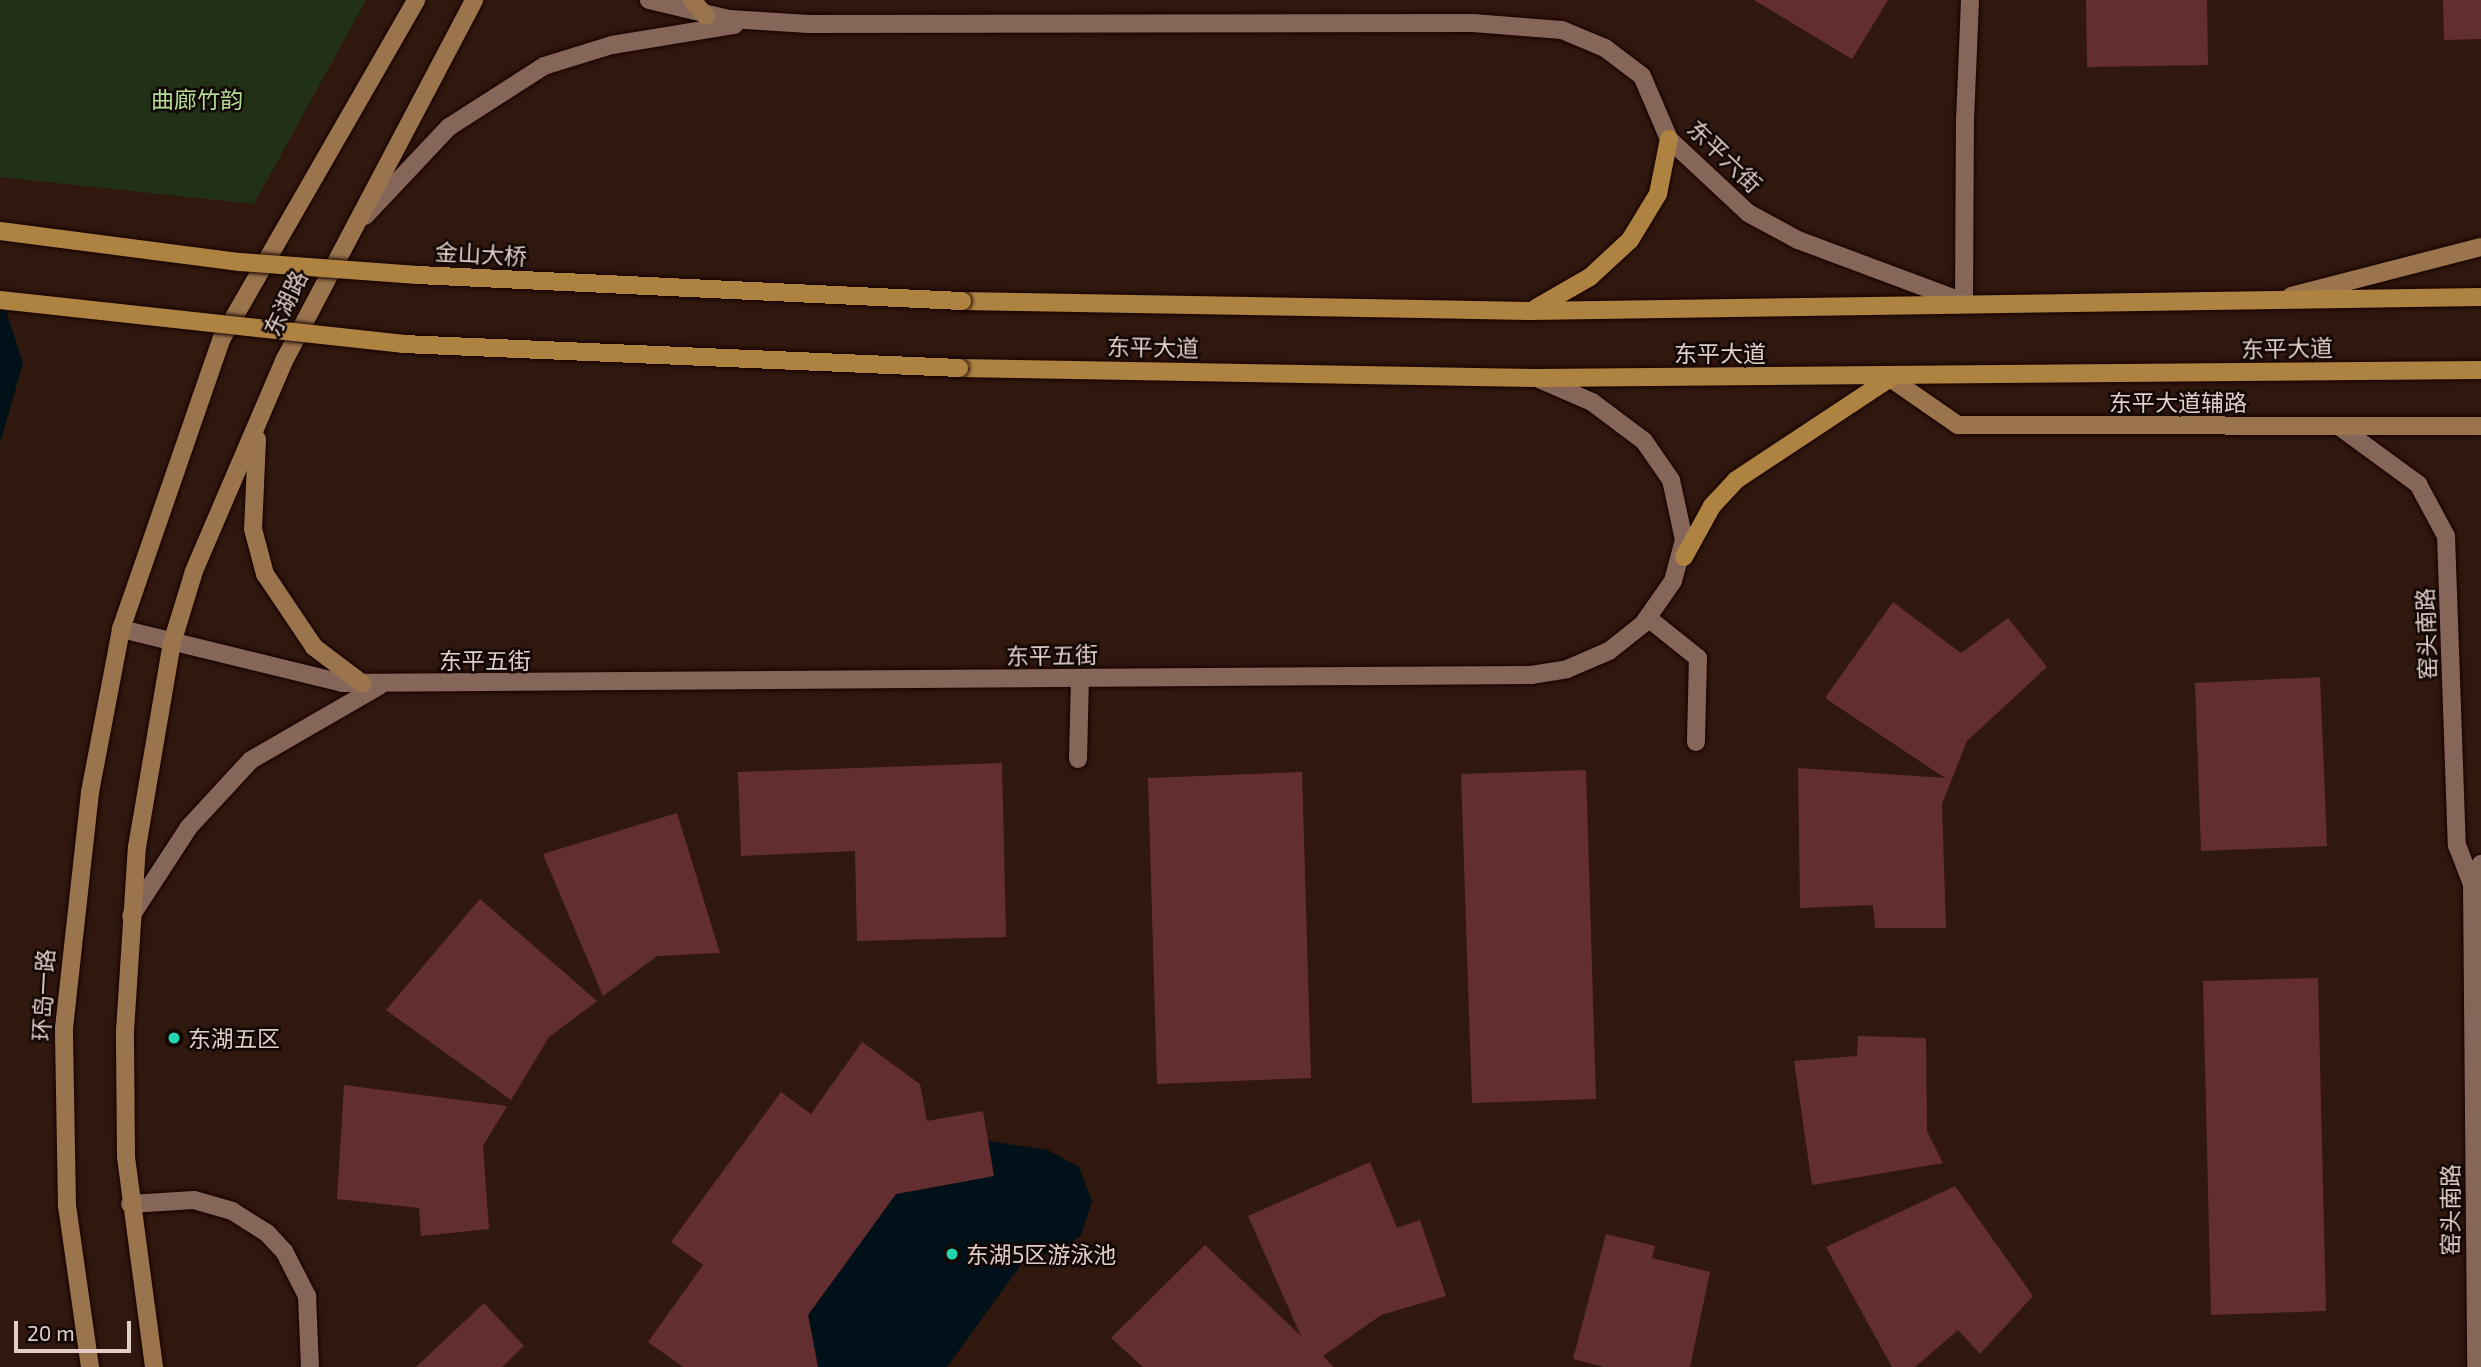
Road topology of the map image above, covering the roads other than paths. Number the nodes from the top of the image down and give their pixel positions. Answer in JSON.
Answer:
{"nodes":[{"id":1,"x":416,"y":0,"type":"edge"},
{"id":2,"x":474,"y":0,"type":"edge"},
{"id":3,"x":649,"y":0,"type":"edge"},
{"id":4,"x":692,"y":0,"type":"edge"},
{"id":5,"x":1970,"y":0,"type":"edge"},
{"id":6,"x":706,"y":16,"type":"junction"},
{"id":7,"x":756,"y":21,"type":"junction"},
{"id":8,"x":1669,"y":139,"type":"junction"},
{"id":9,"x":0,"y":231,"type":"edge"},
{"id":10,"x":344,"y":240,"type":"junction"},
{"id":11,"x":2481,"y":247,"type":"edge"},
{"id":12,"x":2481,"y":298,"type":"edge"},
{"id":13,"x":2283,"y":299,"type":"junction"},
{"id":14,"x":0,"y":300,"type":"edge"},
{"id":15,"x":962,"y":300,"type":"joint"},
{"id":16,"x":1964,"y":302,"type":"junction"},
{"id":17,"x":1529,"y":311,"type":"junction"},
{"id":18,"x":2481,"y":370,"type":"edge"},
{"id":19,"x":1535,"y":378,"type":"junction"},
{"id":20,"x":1890,"y":378,"type":"junction"},
{"id":21,"x":261,"y":412,"type":"junction"},
{"id":22,"x":2481,"y":426,"type":"edge"},
{"id":23,"x":2340,"y":427,"type":"junction"},
{"id":24,"x":1684,"y":557,"type":"junction"},
{"id":25,"x":1648,"y":618,"type":"junction"},
{"id":26,"x":121,"y":629,"type":"junction"},
{"id":27,"x":172,"y":643,"type":"junction"},
{"id":28,"x":1080,"y":679,"type":"junction"},
{"id":29,"x":363,"y":684,"type":"junction"},
{"id":30,"x":383,"y":684,"type":"junction"},
{"id":31,"x":1696,"y":741,"type":"dead end"},
{"id":32,"x":1078,"y":759,"type":"dead end"},
{"id":33,"x":2481,"y":864,"type":"edge"},
{"id":34,"x":2473,"y":884,"type":"junction"},
{"id":35,"x":131,"y":916,"type":"junction"},
{"id":36,"x":130,"y":1203,"type":"junction"},
{"id":37,"x":90,"y":1367,"type":"edge"},
{"id":38,"x":154,"y":1367,"type":"edge"},
{"id":39,"x":310,"y":1367,"type":"edge"},
{"id":40,"x":2476,"y":1367,"type":"edge"}],
"edges":[{"from":1,"to":26,"type":"main road","name":"东湖路"},
{"from":2,"to":10,"type":"main road","name":"东湖路"},
{"from":3,"to":6,"type":"street","name":"东平六街"},
{"from":4,"to":6,"type":"main road"},
{"from":5,"to":16,"type":"street"},
{"from":6,"to":7,"type":"street","name":"东平六街"},
{"from":7,"to":8,"type":"street","name":"东平六街"},
{"from":7,"to":10,"type":"street"},
{"from":8,"to":16,"type":"street","name":"东平六街"},
{"from":8,"to":17,"type":"main road"},
{"from":9,"to":15,"type":"main road","name":"金山大桥","bridge":true},
{"from":10,"to":21,"type":"main road","name":"东湖路"},
{"from":11,"to":13,"type":"main road"},
{"from":12,"to":13,"type":"main road","name":"东平大道"},
{"from":13,"to":16,"type":"main road","name":"东平大道"},
{"from":14,"to":19,"type":"main road","name":"东平大道","bridge":true},
{"from":15,"to":17,"type":"main road","name":"东平大道"},
{"from":16,"to":17,"type":"main road","name":"东平大道"},
{"from":18,"to":20,"type":"main road","name":"东平大道"},
{"from":19,"to":20,"type":"main road","name":"东平大道"},
{"from":19,"to":24,"type":"street"},
{"from":20,"to":23,"type":"main road","name":"东平大道辅路"},
{"from":20,"to":24,"type":"main road"},
{"from":21,"to":27,"type":"main road","name":"东湖路"},
{"from":21,"to":29,"type":"main road"},
{"from":22,"to":23,"type":"main road","name":"东平大道辅路"},
{"from":23,"to":34,"type":"street","name":"窑头南路"},
{"from":24,"to":25,"type":"street","name":"东平五街"},
{"from":25,"to":28,"type":"street","name":"东平五街"},
{"from":25,"to":31,"type":"street"},
{"from":26,"to":27,"type":"street","name":"东平五街"},
{"from":26,"to":37,"type":"main road","name":"环岛一路"},
{"from":27,"to":29,"type":"street","name":"东平五街"},
{"from":27,"to":35,"type":"main road"},
{"from":28,"to":30,"type":"street","name":"东平五街"},
{"from":28,"to":32,"type":"street"},
{"from":29,"to":30,"type":"street","name":"东平五街"},
{"from":30,"to":35,"type":"street"},
{"from":33,"to":34,"type":"street","name":"窑头南路"},
{"from":34,"to":40,"type":"street","name":"窑头南路"},
{"from":35,"to":36,"type":"main road"},
{"from":36,"to":38,"type":"main road"},
{"from":36,"to":39,"type":"street"}]}
